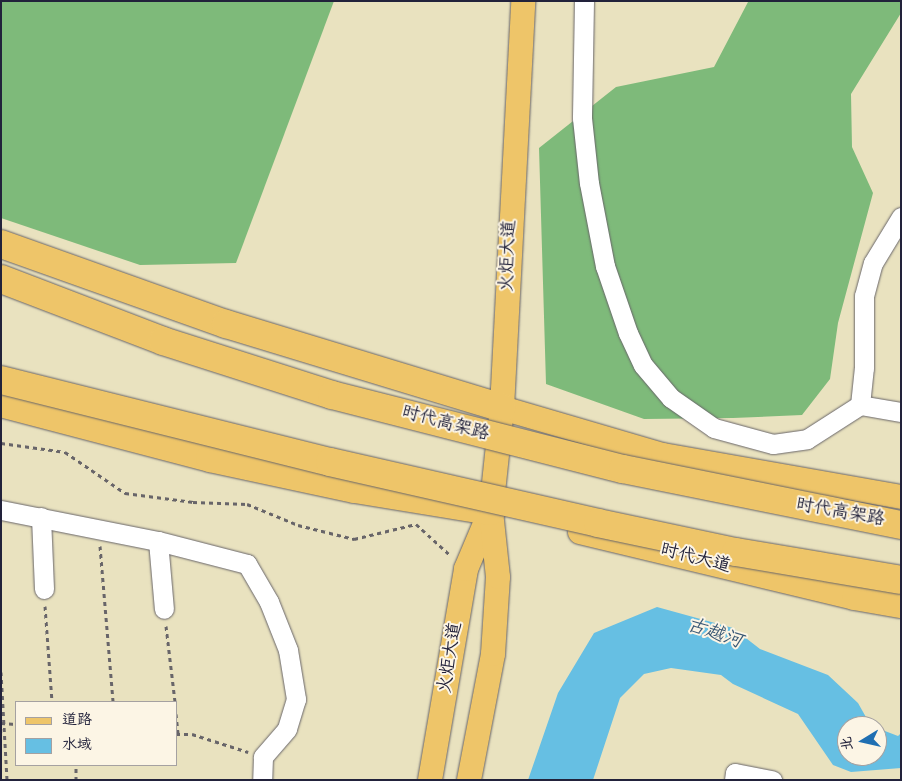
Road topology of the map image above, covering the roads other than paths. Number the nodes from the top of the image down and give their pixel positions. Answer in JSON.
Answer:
{"nodes":[{"id":1,"x":522,"y":1,"type":"edge"},
{"id":2,"x":584,"y":1,"type":"edge"},
{"id":3,"x":901,"y":217,"type":"edge"},
{"id":4,"x":1,"y":244,"type":"edge"},
{"id":5,"x":1,"y":280,"type":"edge"},
{"id":6,"x":1,"y":380,"type":"edge"},
{"id":7,"x":1,"y":404,"type":"edge"},
{"id":8,"x":860,"y":405,"type":"junction"},
{"id":9,"x":502,"y":408,"type":"junction"},
{"id":10,"x":901,"y":412,"type":"edge"},
{"id":11,"x":773,"y":444,"type":"junction"},
{"id":12,"x":770,"y":474,"type":"junction"},
{"id":13,"x":901,"y":496,"type":"edge"},
{"id":14,"x":1,"y":510,"type":"edge"},
{"id":15,"x":491,"y":511,"type":"junction"},
{"id":16,"x":41,"y":517,"type":"junction"},
{"id":17,"x":901,"y":525,"type":"edge"},
{"id":18,"x":158,"y":541,"type":"junction"},
{"id":19,"x":901,"y":580,"type":"edge"},
{"id":20,"x":44,"y":589,"type":"road end"},
{"id":21,"x":901,"y":606,"type":"edge"},
{"id":22,"x":164,"y":609,"type":"road end"},
{"id":23,"x":262,"y":780,"type":"edge"},
{"id":24,"x":430,"y":780,"type":"edge"},
{"id":25,"x":469,"y":780,"type":"edge"},
{"id":26,"x":734,"y":780,"type":"edge"},
{"id":27,"x":772,"y":780,"type":"edge"}],
"edges":[{"from":1,"to":9,"type":"main road","name":"火炬大道"},
{"from":2,"to":11,"type":"street"},
{"from":3,"to":8,"type":"street"},
{"from":4,"to":9,"type":"highway"},
{"from":5,"to":17,"type":"highway","name":"时代高架路","bridge":true},
{"from":6,"to":19,"type":"highway","bridge":true},
{"from":7,"to":15,"type":"highway"},
{"from":8,"to":10,"type":"street"},
{"from":8,"to":11,"type":"street"},
{"from":9,"to":12,"type":"main road"},
{"from":9,"to":15,"type":"main road","name":"火炬大道"},
{"from":11,"to":12,"type":"street"},
{"from":12,"to":13,"type":"main road"},
{"from":14,"to":16,"type":"street"},
{"from":15,"to":21,"type":"main road","name":"时代大道"},
{"from":15,"to":24,"type":"main road","name":"火炬大道"},
{"from":15,"to":25,"type":"main road","name":"火炬大道"},
{"from":16,"to":18,"type":"street"},
{"from":16,"to":20,"type":"street"},
{"from":18,"to":22,"type":"street"},
{"from":18,"to":23,"type":"street"},
{"from":26,"to":27,"type":"street"}]}
